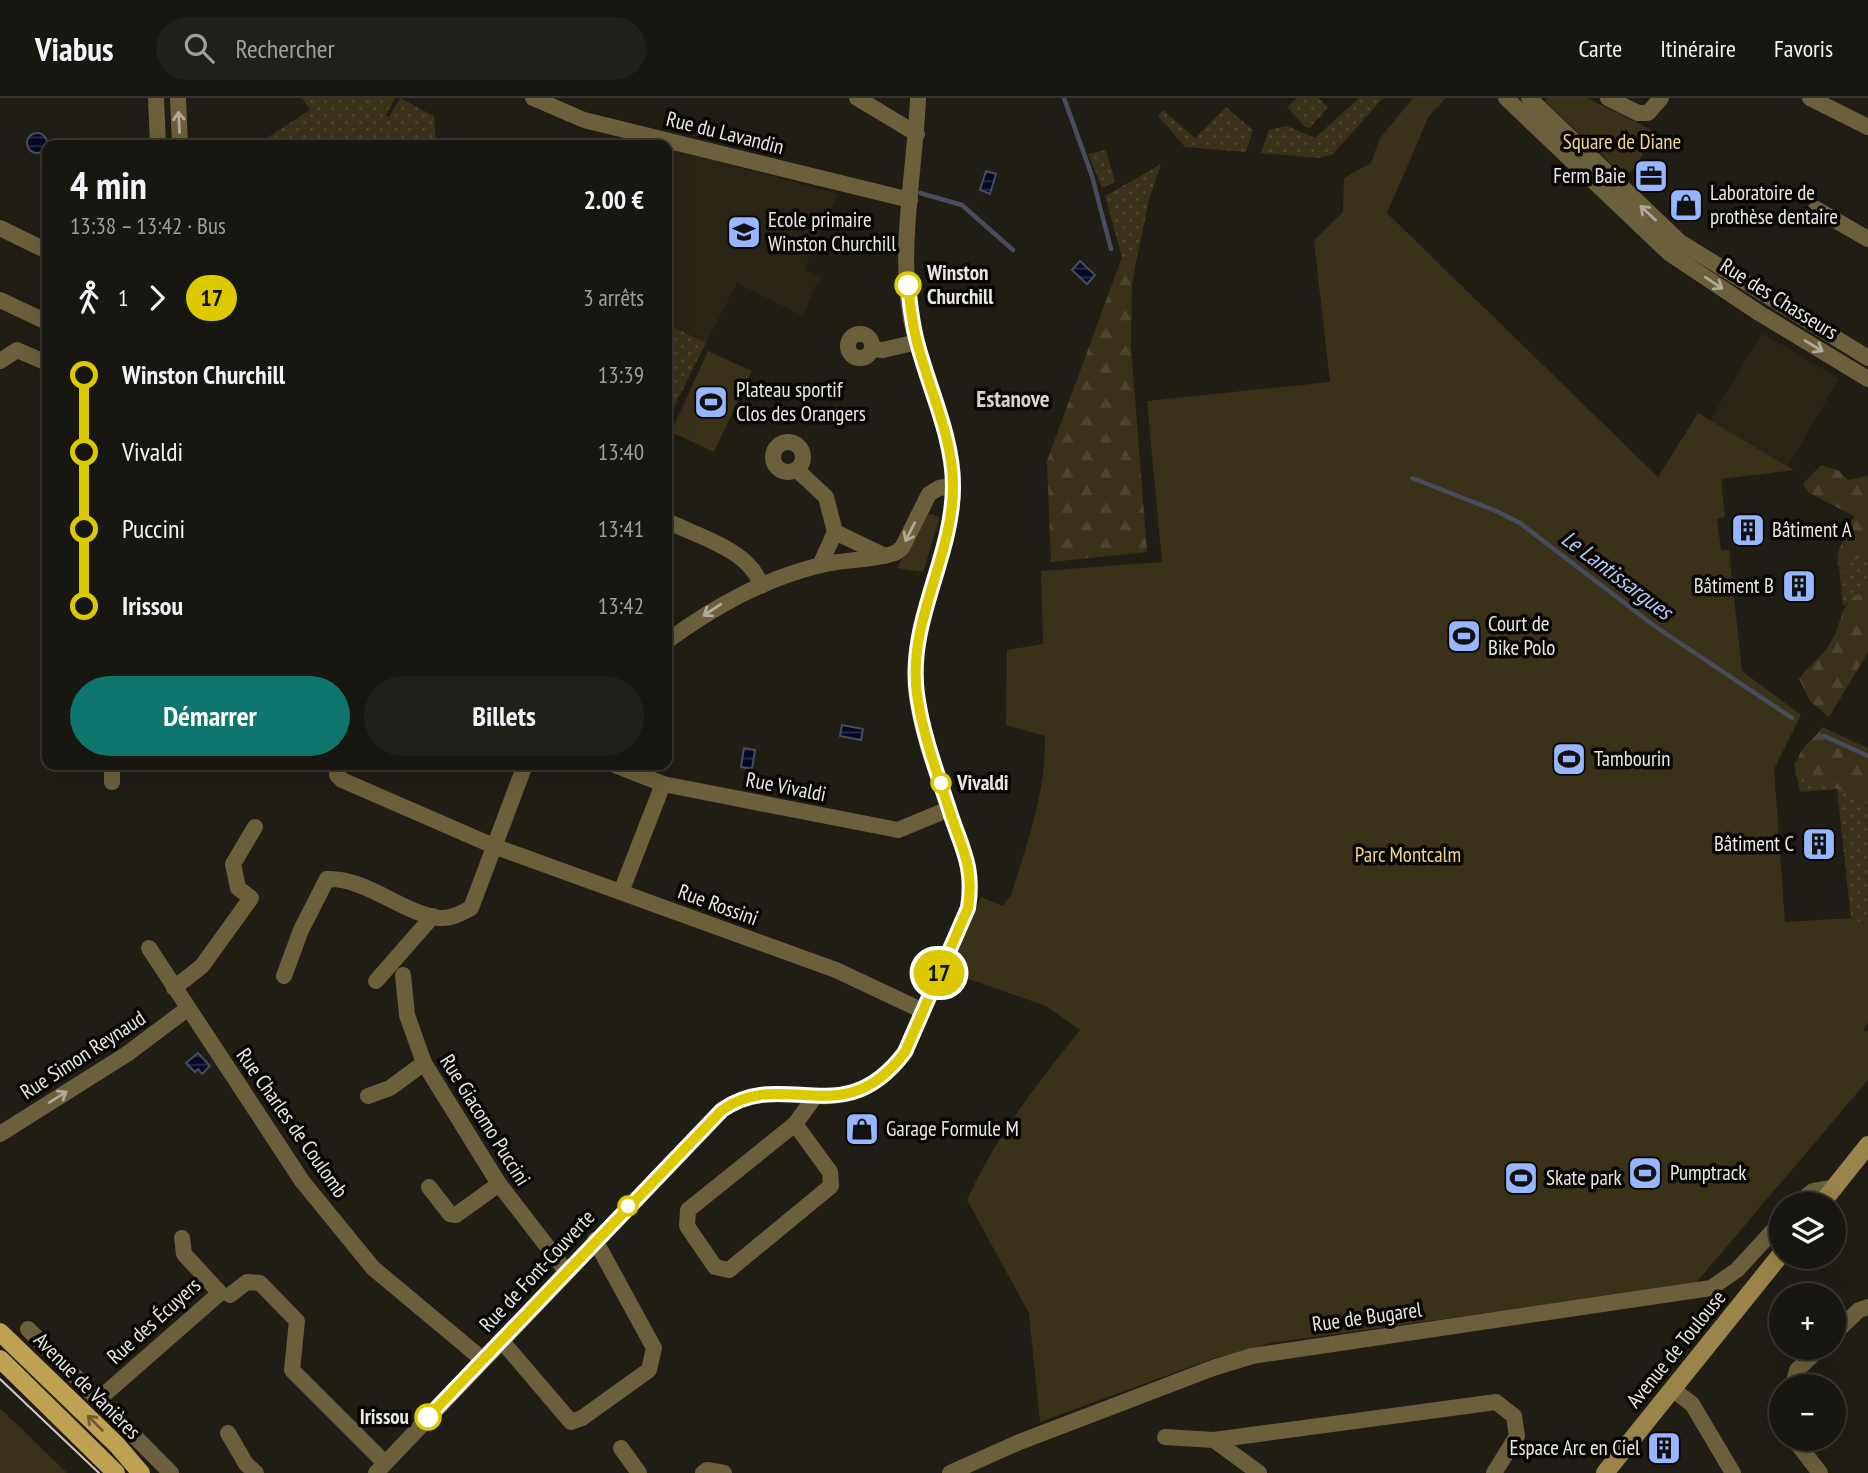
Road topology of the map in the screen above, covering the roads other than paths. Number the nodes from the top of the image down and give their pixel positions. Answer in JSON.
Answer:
{"nodes":[{"id":1,"x":156,"y":98,"type":"edge"},
{"id":2,"x":178,"y":98,"type":"edge"},
{"id":3,"x":533,"y":98,"type":"edge"},
{"id":4,"x":857,"y":98,"type":"edge"},
{"id":5,"x":918,"y":98,"type":"edge"},
{"id":6,"x":1506,"y":98,"type":"edge"},
{"id":7,"x":1529,"y":98,"type":"edge"},
{"id":8,"x":1608,"y":98,"type":"edge"},
{"id":9,"x":1661,"y":98,"type":"edge"},
{"id":10,"x":1810,"y":98,"type":"edge"},
{"id":11,"x":1851,"y":98,"type":"edge"},
{"id":12,"x":1844,"y":114,"type":"junction"},
{"id":13,"x":1868,"y":127,"type":"edge"},
{"id":14,"x":917,"y":134,"type":"junction"},
{"id":15,"x":158,"y":140,"type":"edge"},
{"id":16,"x":180,"y":140,"type":"edge"},
{"id":17,"x":666,"y":140,"type":"edge"},
{"id":18,"x":672,"y":142,"type":"edge"},
{"id":19,"x":1580,"y":160,"type":"junction"},
{"id":20,"x":910,"y":200,"type":"junction"},
{"id":21,"x":1816,"y":209,"type":"dead end"},
{"id":22,"x":0,"y":228,"type":"edge"},
{"id":23,"x":1868,"y":239,"type":"edge"},
{"id":24,"x":1674,"y":248,"type":"junction"},
{"id":25,"x":42,"y":249,"type":"edge"},
{"id":26,"x":0,"y":300,"type":"edge"},
{"id":27,"x":42,"y":320,"type":"edge"},
{"id":28,"x":917,"y":342,"type":"junction"},
{"id":29,"x":872,"y":349,"type":"dead end"},
{"id":30,"x":1868,"y":358,"type":"edge"},
{"id":31,"x":0,"y":361,"type":"edge"},
{"id":32,"x":42,"y":361,"type":"edge"},
{"id":33,"x":1868,"y":379,"type":"edge"},
{"id":34,"x":797,"y":470,"type":"dead end"},
{"id":35,"x":953,"y":486,"type":"junction"},
{"id":36,"x":672,"y":523,"type":"edge"},
{"id":37,"x":835,"y":532,"type":"junction"},
{"id":38,"x":885,"y":556,"type":"junction"},
{"id":39,"x":820,"y":565,"type":"junction"},
{"id":40,"x":761,"y":586,"type":"junction"},
{"id":41,"x":672,"y":637,"type":"edge"},
{"id":42,"x":112,"y":770,"type":"edge"},
{"id":43,"x":338,"y":770,"type":"edge"},
{"id":44,"x":523,"y":770,"type":"edge"},
{"id":45,"x":628,"y":770,"type":"edge"},
{"id":46,"x":112,"y":782,"type":"dead end"},
{"id":47,"x":663,"y":784,"type":"junction"},
{"id":48,"x":949,"y":809,"type":"junction"},
{"id":49,"x":255,"y":827,"type":"dead end"},
{"id":50,"x":496,"y":847,"type":"junction"},
{"id":51,"x":621,"y":892,"type":"junction"},
{"id":52,"x":433,"y":916,"type":"junction"},
{"id":53,"x":149,"y":948,"type":"dead end"},
{"id":54,"x":403,"y":975,"type":"dead end"},
{"id":55,"x":284,"y":976,"type":"dead end"},
{"id":56,"x":376,"y":981,"type":"dead end"},
{"id":57,"x":174,"y":988,"type":"junction"},
{"id":58,"x":187,"y":1009,"type":"junction"},
{"id":59,"x":923,"y":1011,"type":"junction"},
{"id":60,"x":424,"y":1063,"type":"junction"},
{"id":61,"x":368,"y":1096,"type":"dead end"},
{"id":62,"x":814,"y":1098,"type":"junction"},
{"id":63,"x":795,"y":1124,"type":"junction"},
{"id":64,"x":0,"y":1134,"type":"edge"},
{"id":65,"x":1866,"y":1152,"type":"edge"},
{"id":66,"x":499,"y":1184,"type":"junction"},
{"id":67,"x":1835,"y":1187,"type":"junction"},
{"id":68,"x":429,"y":1188,"type":"dead end"},
{"id":69,"x":1813,"y":1192,"type":"edge"},
{"id":70,"x":1831,"y":1192,"type":"edge"},
{"id":71,"x":1769,"y":1235,"type":"edge"},
{"id":72,"x":182,"y":1238,"type":"dead end"},
{"id":73,"x":595,"y":1240,"type":"junction"},
{"id":74,"x":1769,"y":1269,"type":"edge"},
{"id":75,"x":566,"y":1271,"type":"junction"},
{"id":76,"x":230,"y":1295,"type":"dead end"},
{"id":77,"x":1868,"y":1307,"type":"edge"},
{"id":78,"x":1846,"y":1322,"type":"edge"},
{"id":79,"x":28,"y":1329,"type":"dead end"},
{"id":80,"x":1,"y":1331,"type":"edge"},
{"id":81,"x":501,"y":1340,"type":"junction"},
{"id":82,"x":0,"y":1359,"type":"edge"},
{"id":83,"x":482,"y":1359,"type":"junction"},
{"id":84,"x":1807,"y":1360,"type":"edge"},
{"id":85,"x":1796,"y":1374,"type":"edge"},
{"id":86,"x":1672,"y":1389,"type":"junction"},
{"id":87,"x":99,"y":1399,"type":"junction"},
{"id":88,"x":228,"y":1433,"type":"dead end"},
{"id":89,"x":1165,"y":1437,"type":"dead end"},
{"id":90,"x":1214,"y":1440,"type":"junction"},
{"id":91,"x":621,"y":1448,"type":"dead end"},
{"id":92,"x":1803,"y":1451,"type":"edge"},
{"id":93,"x":381,"y":1468,"type":"edge"},
{"id":94,"x":116,"y":1473,"type":"edge"},
{"id":95,"x":141,"y":1473,"type":"edge"},
{"id":96,"x":171,"y":1473,"type":"edge"},
{"id":97,"x":256,"y":1473,"type":"edge"},
{"id":98,"x":639,"y":1473,"type":"edge"},
{"id":99,"x":703,"y":1473,"type":"edge"},
{"id":100,"x":724,"y":1473,"type":"edge"},
{"id":101,"x":950,"y":1473,"type":"edge"},
{"id":102,"x":1259,"y":1473,"type":"edge"},
{"id":103,"x":1494,"y":1473,"type":"edge"},
{"id":104,"x":1605,"y":1473,"type":"edge"},
{"id":105,"x":1733,"y":1473,"type":"edge"},
{"id":106,"x":1819,"y":1473,"type":"edge"}],
"edges":[{"from":1,"to":15,"type":"street"},
{"from":16,"to":2,"type":"street","one_way":true},
{"from":3,"to":17,"type":"street","name":"Rue du Lavandin"},
{"from":4,"to":14,"type":"street"},
{"from":5,"to":14,"type":"street","name":"Rue de Font-Couverte"},
{"from":6,"to":19,"type":"street","name":"Rue des Chasseurs"},
{"from":7,"to":19,"type":"street","name":"Rue des Chasseurs"},
{"from":8,"to":9,"type":"street"},
{"from":10,"to":12,"type":"street"},
{"from":11,"to":12,"type":"street"},
{"from":12,"to":13,"type":"street"},
{"from":14,"to":20,"type":"street","name":"Rue de Font-Couverte"},
{"from":18,"to":20,"type":"street","name":"Rue du Lavandin"},
{"from":19,"to":24,"type":"street","name":"Rue des Chasseurs"},
{"from":20,"to":28,"type":"street","name":"Rue de Font-Couverte"},
{"from":21,"to":23,"type":"street"},
{"from":22,"to":25,"type":"street"},
{"from":24,"to":30,"type":"street","name":"Rue des Chasseurs"},
{"from":24,"to":33,"type":"street","name":"Rue des Chasseurs","one_way":true},
{"from":26,"to":27,"type":"street"},
{"from":28,"to":29,"type":"street"},
{"from":28,"to":35,"type":"street","name":"Rue de Font-Couverte"},
{"from":31,"to":32,"type":"street"},
{"from":34,"to":37,"type":"street"},
{"from":35,"to":38,"type":"street","one_way":true},
{"from":35,"to":48,"type":"street","name":"Rue de Font-Couverte"},
{"from":36,"to":40,"type":"street"},
{"from":37,"to":38,"type":"street"},
{"from":37,"to":39,"type":"street"},
{"from":38,"to":39,"type":"street"},
{"from":39,"to":40,"type":"street"},
{"from":40,"to":41,"type":"street","one_way":true},
{"from":42,"to":46,"type":"street"},
{"from":43,"to":50,"type":"street","name":"Rue Rossini"},
{"from":44,"to":50,"type":"street"},
{"from":45,"to":47,"type":"street","name":"Rue Vivaldi"},
{"from":47,"to":48,"type":"street","name":"Rue Vivaldi"},
{"from":47,"to":51,"type":"street"},
{"from":48,"to":59,"type":"street","name":"Rue de Font-Couverte"},
{"from":49,"to":57,"type":"street"},
{"from":50,"to":51,"type":"street","name":"Rue Rossini"},
{"from":50,"to":52,"type":"street"},
{"from":51,"to":59,"type":"street","name":"Rue Rossini"},
{"from":52,"to":55,"type":"street"},
{"from":52,"to":56,"type":"street"},
{"from":53,"to":57,"type":"street","name":"Rue Charles de Coulomb"},
{"from":54,"to":60,"type":"street","name":"Rue Giacomo Puccini"},
{"from":57,"to":58,"type":"street","name":"Rue Charles de Coulomb"},
{"from":64,"to":58,"type":"street","name":"Rue Simon Reynaud","one_way":true},
{"from":58,"to":83,"type":"street","name":"Rue Charles de Coulomb"},
{"from":59,"to":62,"type":"street","name":"Rue de Font-Couverte"},
{"from":60,"to":61,"type":"street"},
{"from":60,"to":66,"type":"street","name":"Rue Giacomo Puccini"},
{"from":62,"to":63,"type":"street"},
{"from":62,"to":73,"type":"street","name":"Rue de Font-Couverte"},
{"from":63,"to":63,"type":"street"},
{"from":65,"to":67,"type":"main road"},
{"from":66,"to":68,"type":"street"},
{"from":66,"to":75,"type":"street","name":"Rue Giacomo Puccini"},
{"from":67,"to":69,"type":"street"},
{"from":67,"to":70,"type":"main road"},
{"from":71,"to":101,"type":"street","name":"Rue de Bugarel"},
{"from":72,"to":87,"type":"street","name":"Rue des Écuyers"},
{"from":73,"to":75,"type":"street","name":"Rue de Font-Couverte"},
{"from":73,"to":81,"type":"street"},
{"from":74,"to":86,"type":"main road","name":"Avenue de Toulouse"},
{"from":75,"to":81,"type":"street","name":"Rue de Font-Couverte"},
{"from":76,"to":93,"type":"street"},
{"from":77,"to":78,"type":"street"},
{"from":79,"to":87,"type":"street"},
{"from":95,"to":80,"type":"main road","name":"Avenue de Vanières","one_way":true},
{"from":81,"to":83,"type":"street","name":"Rue de Font-Couverte"},
{"from":82,"to":94,"type":"main road","name":"Avenue de Vanières"},
{"from":83,"to":93,"type":"street","name":"Rue de Font-Couverte"},
{"from":84,"to":85,"type":"street"},
{"from":86,"to":104,"type":"main road","name":"Avenue de Toulouse"},
{"from":86,"to":105,"type":"street"},
{"from":87,"to":96,"type":"street"},
{"from":88,"to":97,"type":"street"},
{"from":89,"to":90,"type":"street"},
{"from":90,"to":102,"type":"street"},
{"from":90,"to":103,"type":"street"},
{"from":91,"to":98,"type":"street"},
{"from":92,"to":106,"type":"street"},
{"from":99,"to":100,"type":"street"}]}
